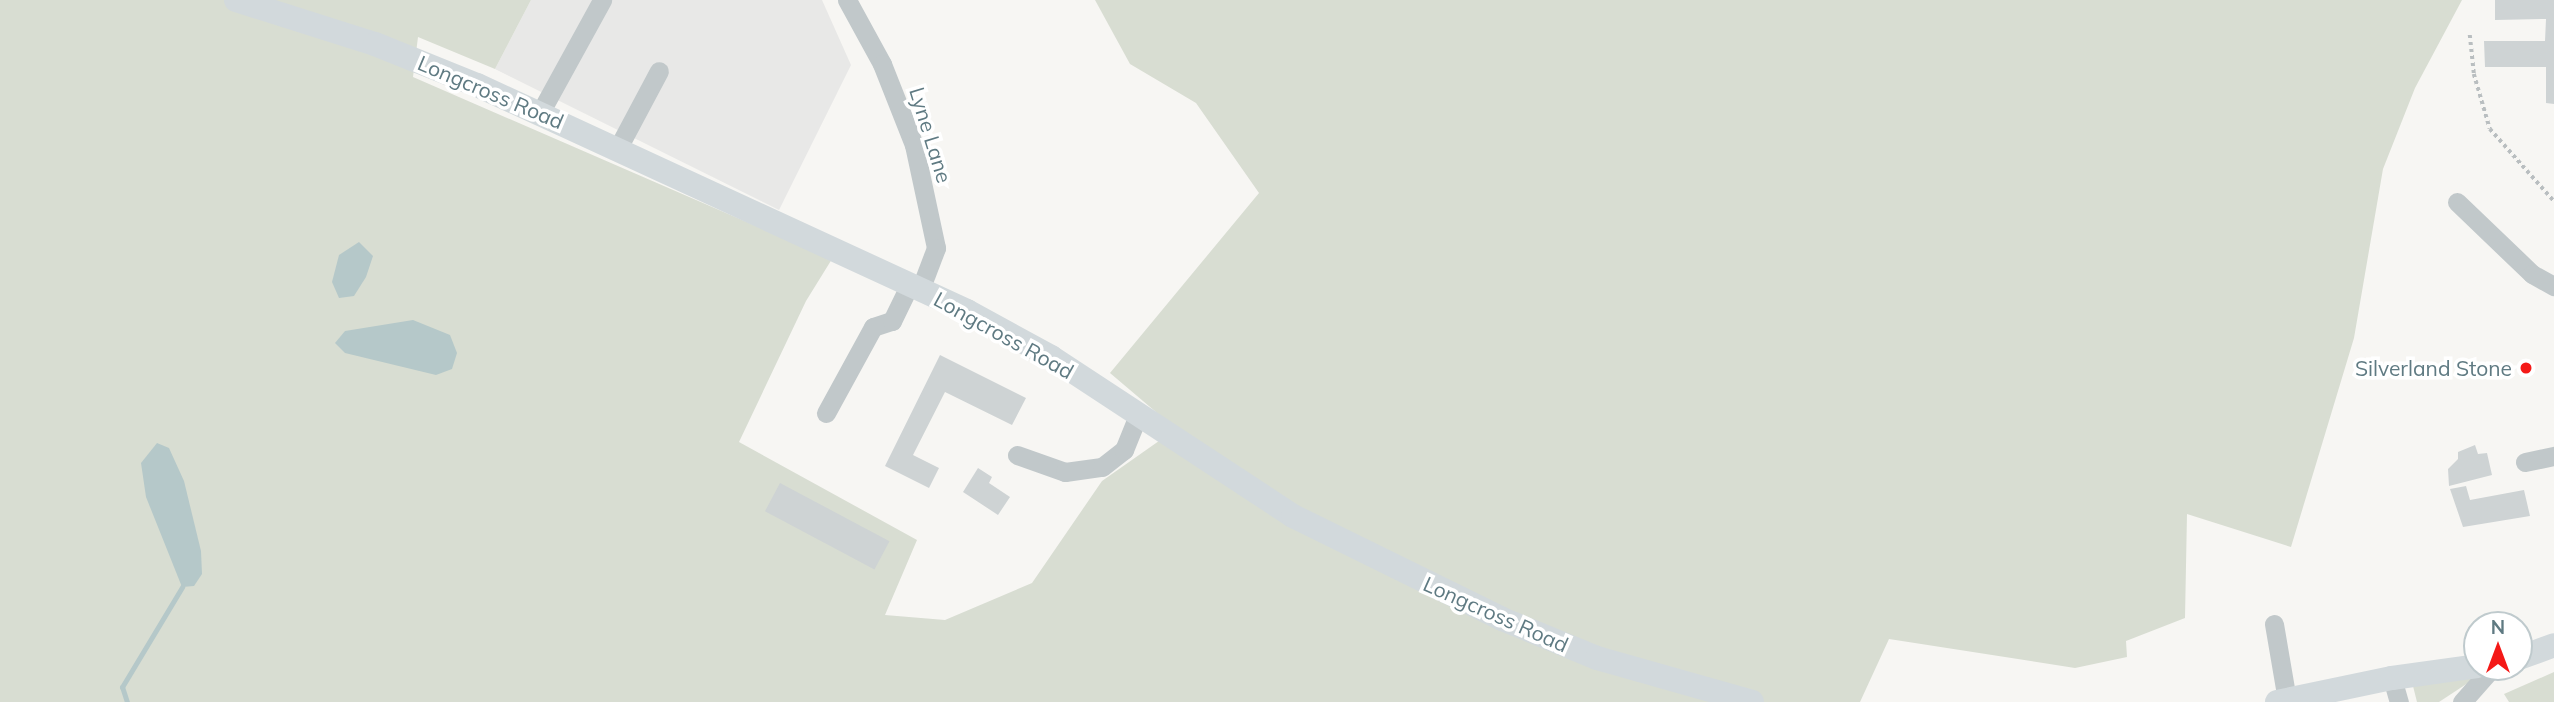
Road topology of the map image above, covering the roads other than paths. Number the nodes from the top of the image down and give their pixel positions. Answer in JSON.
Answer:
{"nodes":[{"id":1,"x":236,"y":0,"type":"edge"},
{"id":2,"x":603,"y":0,"type":"edge"},
{"id":3,"x":847,"y":0,"type":"edge"},
{"id":4,"x":659,"y":71,"type":"dead end"},
{"id":5,"x":540,"y":113,"type":"junction"},
{"id":6,"x":618,"y":148,"type":"junction"},
{"id":7,"x":2457,"y":202,"type":"dead end"},
{"id":8,"x":2554,"y":286,"type":"edge"},
{"id":9,"x":915,"y":287,"type":"junction"},
{"id":10,"x":826,"y":414,"type":"dead end"},
{"id":11,"x":1138,"y":415,"type":"junction"},
{"id":12,"x":1017,"y":455,"type":"dead end"},
{"id":13,"x":2554,"y":456,"type":"edge"},
{"id":14,"x":2525,"y":462,"type":"dead end"},
{"id":15,"x":2274,"y":624,"type":"dead end"},
{"id":16,"x":2554,"y":645,"type":"edge"},
{"id":17,"x":2533,"y":653,"type":"edge"},
{"id":18,"x":2463,"y":668,"type":"edge"},
{"id":19,"x":2392,"y":678,"type":"junction"},
{"id":20,"x":2481,"y":681,"type":"edge"},
{"id":21,"x":2282,"y":701,"type":"edge"},
{"id":22,"x":1752,"y":702,"type":"edge"},
{"id":23,"x":2399,"y":702,"type":"edge"},
{"id":24,"x":2462,"y":702,"type":"edge"}],
"edges":[{"from":1,"to":5,"type":"main road","name":"Longcross Road"},
{"from":2,"to":5,"type":"street"},
{"from":3,"to":9,"type":"street","name":"Lyne Lane"},
{"from":4,"to":6,"type":"street"},
{"from":5,"to":6,"type":"main road","name":"Longcross Road"},
{"from":6,"to":9,"type":"main road","name":"Longcross Road"},
{"from":7,"to":8,"type":"street"},
{"from":9,"to":10,"type":"street","name":"Lyne Lane"},
{"from":9,"to":11,"type":"main road","name":"Longcross Road"},
{"from":11,"to":12,"type":"street"},
{"from":11,"to":22,"type":"main road","name":"Longcross Road"},
{"from":13,"to":14,"type":"street"},
{"from":15,"to":21,"type":"street"},
{"from":16,"to":17,"type":"main road"},
{"from":18,"to":19,"type":"main road"},
{"from":19,"to":21,"type":"main road"},
{"from":19,"to":23,"type":"street"},
{"from":20,"to":24,"type":"street"}]}
